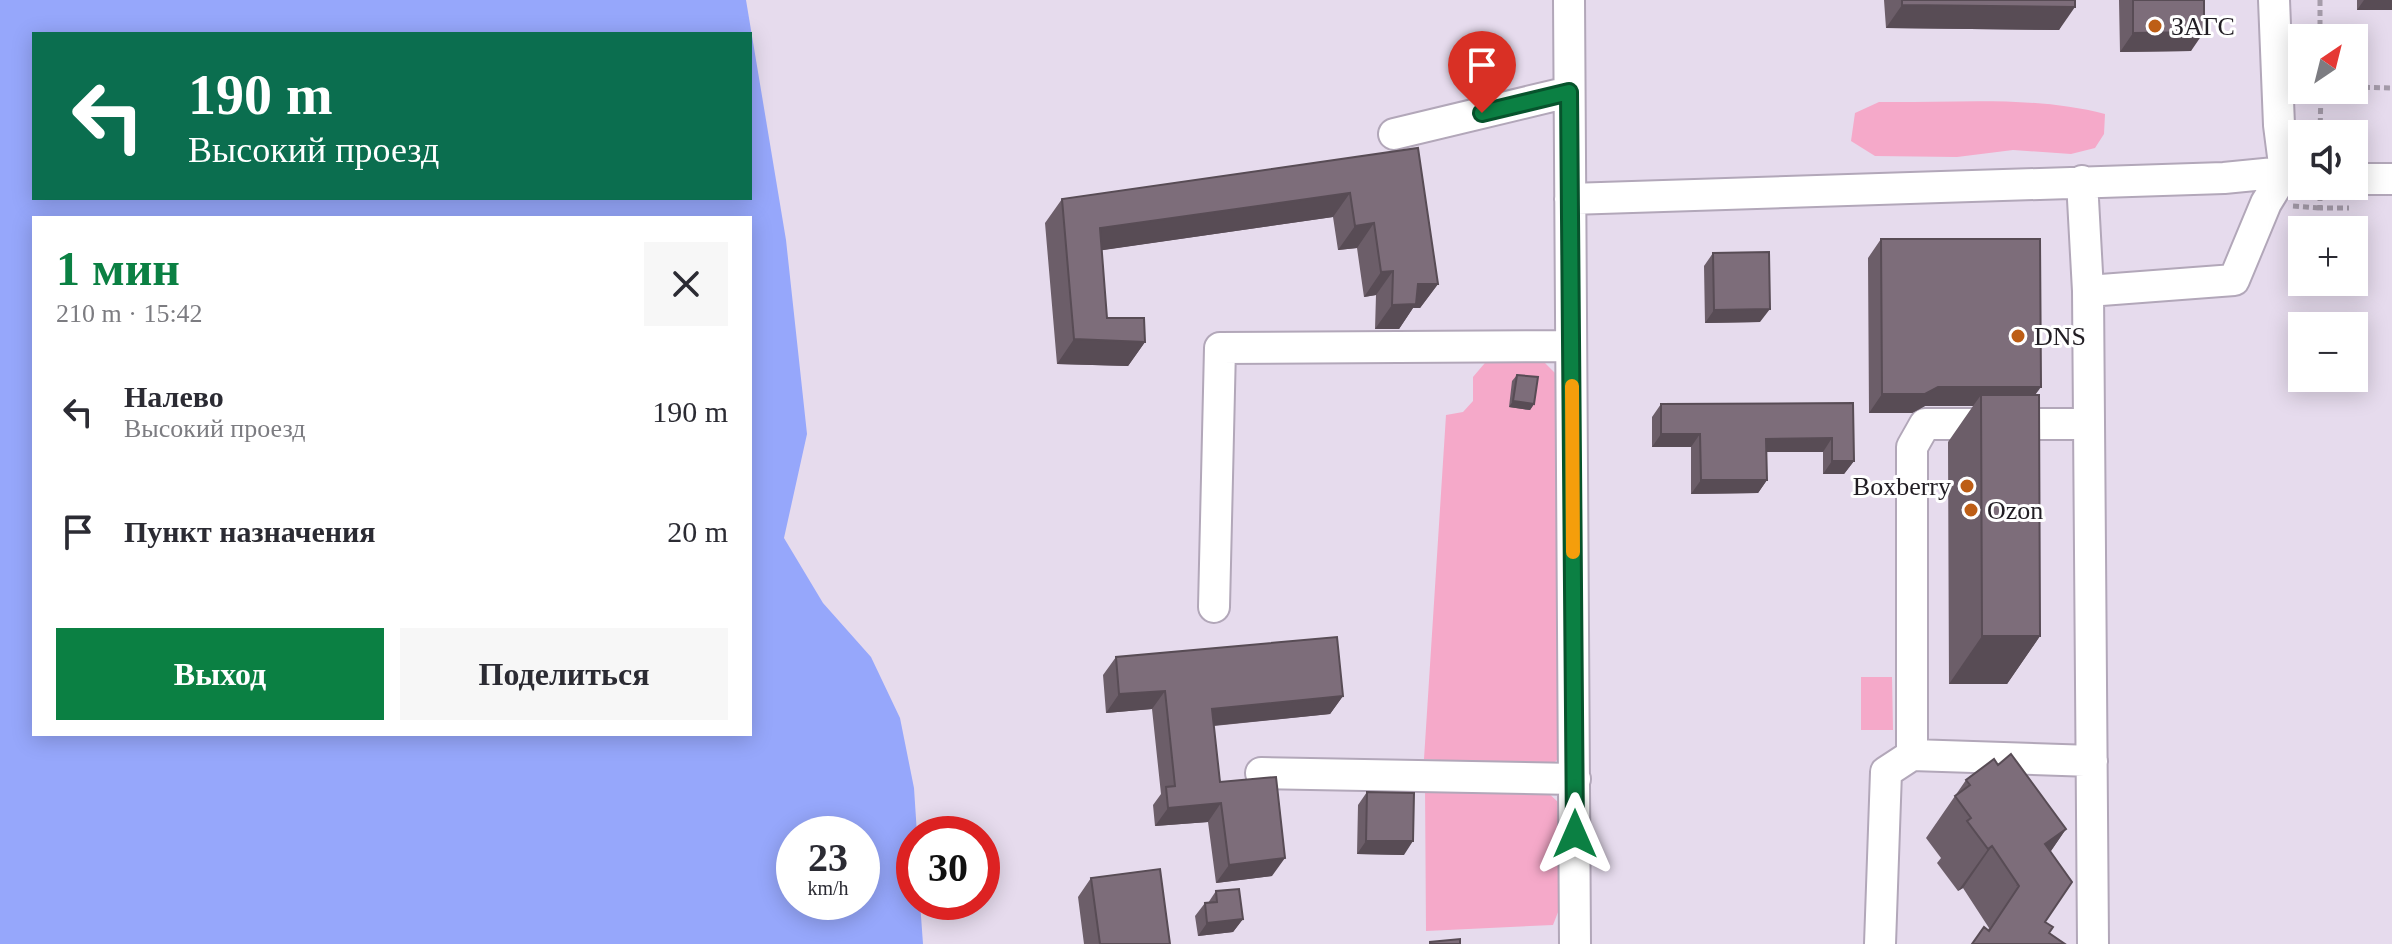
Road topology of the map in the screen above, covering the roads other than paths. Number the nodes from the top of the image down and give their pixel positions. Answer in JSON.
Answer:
{"nodes":[{"id":1,"x":1569,"y":0,"type":"edge"},
{"id":2,"x":2274,"y":0,"type":"edge"},
{"id":3,"x":1569,"y":92,"type":"junction"},
{"id":4,"x":1394,"y":134,"type":"dead end"},
{"id":5,"x":2288,"y":154,"type":"edge"},
{"id":6,"x":2288,"y":174,"type":"edge"},
{"id":7,"x":2368,"y":179,"type":"edge"},
{"id":8,"x":2392,"y":179,"type":"edge"},
{"id":9,"x":2288,"y":180,"type":"edge"},
{"id":10,"x":2082,"y":181,"type":"junction"},
{"id":11,"x":1570,"y":199,"type":"junction"},
{"id":12,"x":2088,"y":291,"type":"junction"},
{"id":13,"x":1571,"y":346,"type":"junction"},
{"id":14,"x":2089,"y":424,"type":"junction"},
{"id":15,"x":1214,"y":607,"type":"dead end"},
{"id":16,"x":1912,"y":755,"type":"junction"},
{"id":17,"x":2092,"y":761,"type":"junction"},
{"id":18,"x":1261,"y":773,"type":"dead end"},
{"id":19,"x":1575,"y":779,"type":"junction"},
{"id":20,"x":1575,"y":944,"type":"edge"},
{"id":21,"x":1880,"y":944,"type":"edge"},
{"id":22,"x":2093,"y":944,"type":"edge"}],
"edges":[{"from":1,"to":3,"type":"street"},
{"from":2,"to":5,"type":"street"},
{"from":3,"to":4,"type":"street"},
{"from":3,"to":11,"type":"street"},
{"from":6,"to":10,"type":"street"},
{"from":7,"to":8,"type":"street"},
{"from":9,"to":12,"type":"street"},
{"from":10,"to":11,"type":"street"},
{"from":10,"to":12,"type":"street"},
{"from":11,"to":13,"type":"street"},
{"from":12,"to":14,"type":"street"},
{"from":13,"to":15,"type":"street"},
{"from":13,"to":19,"type":"street"},
{"from":14,"to":16,"type":"street"},
{"from":14,"to":17,"type":"street"},
{"from":16,"to":17,"type":"street"},
{"from":16,"to":21,"type":"street"},
{"from":17,"to":22,"type":"street"},
{"from":18,"to":19,"type":"street"},
{"from":19,"to":20,"type":"street"}]}
